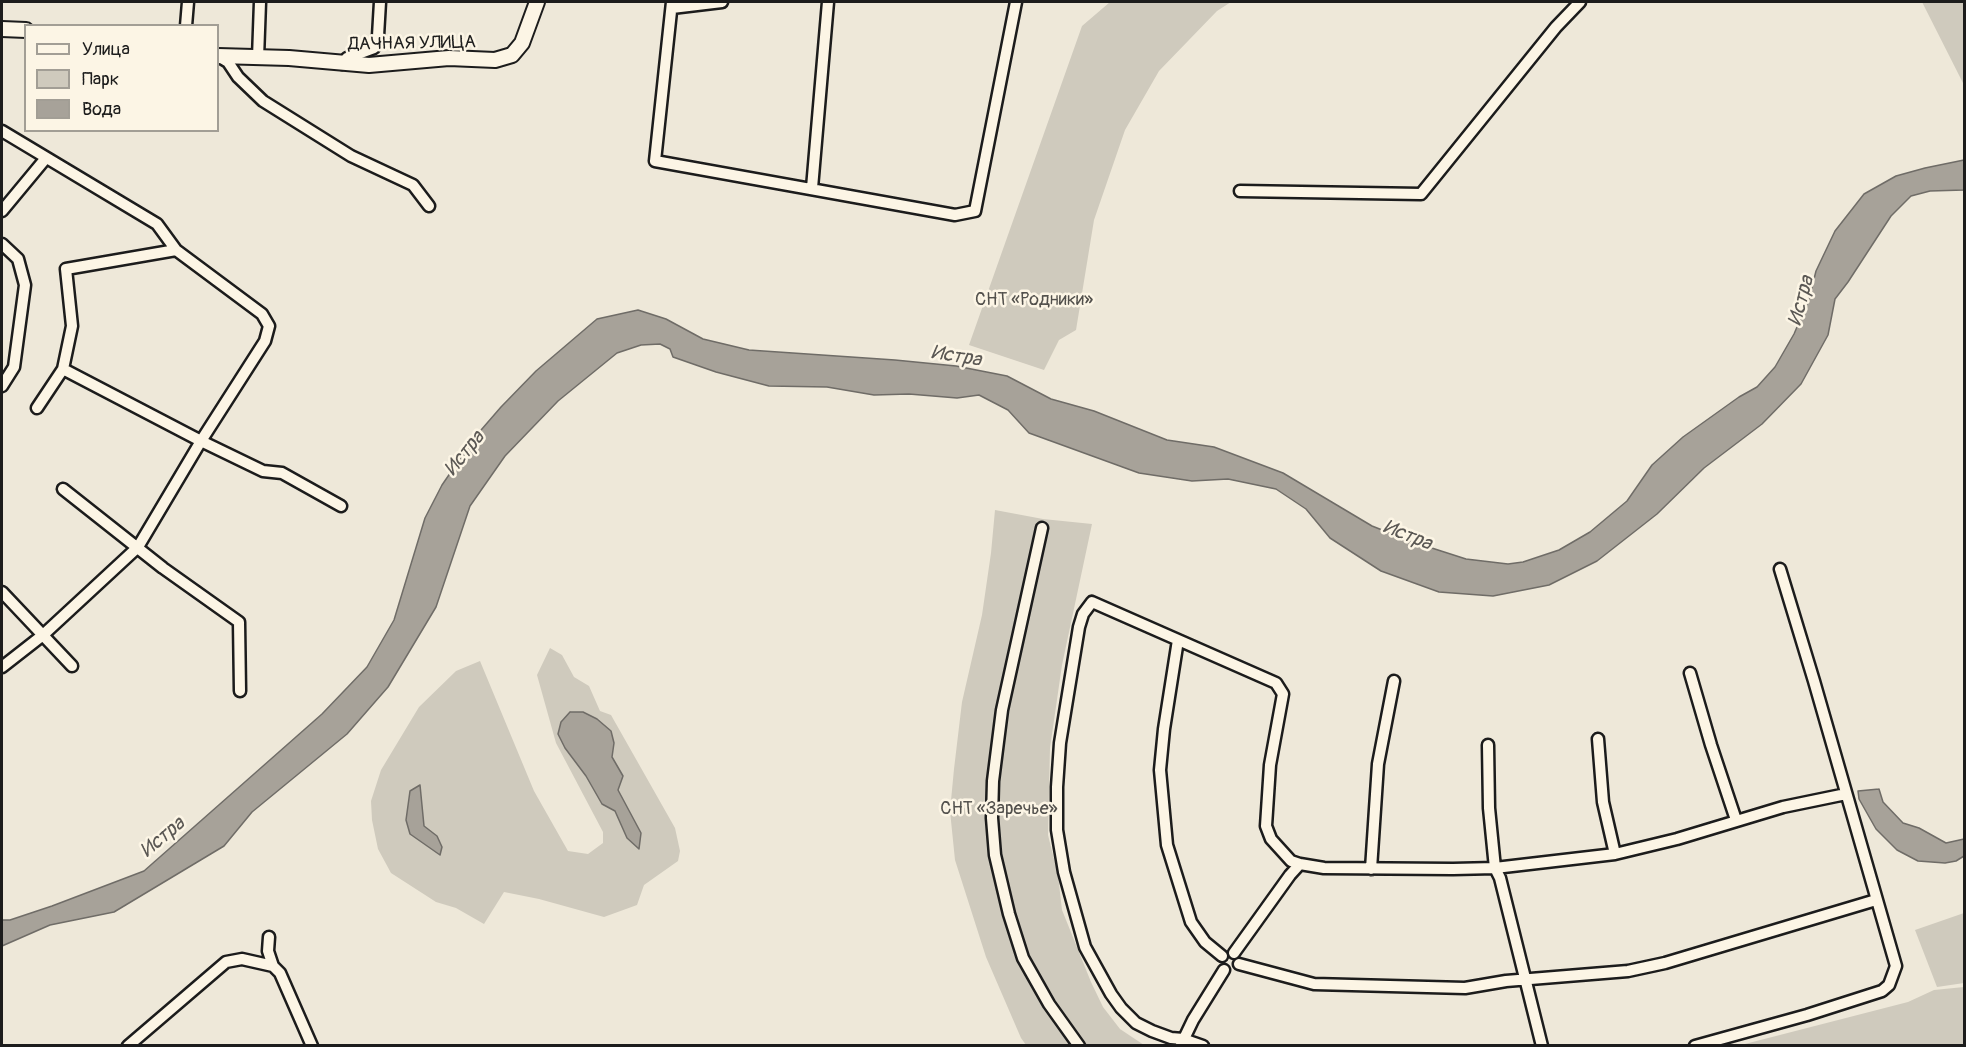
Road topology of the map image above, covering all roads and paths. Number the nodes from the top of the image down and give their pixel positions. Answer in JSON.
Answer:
{"nodes":[{"id":1,"x":188,"y":2,"type":"edge"},
{"id":2,"x":260,"y":2,"type":"edge"},
{"id":3,"x":380,"y":2,"type":"edge"},
{"id":4,"x":537,"y":2,"type":"edge"},
{"id":5,"x":722,"y":2,"type":"edge"},
{"id":6,"x":828,"y":2,"type":"edge"},
{"id":7,"x":1016,"y":2,"type":"edge"},
{"id":8,"x":1580,"y":2,"type":"edge"},
{"id":9,"x":672,"y":5,"type":"edge"},
{"id":10,"x":186,"y":24,"type":"edge"},
{"id":11,"x":2,"y":29,"type":"edge"},
{"id":12,"x":24,"y":30,"type":"edge"},
{"id":13,"x":219,"y":56,"type":"edge"},
{"id":14,"x":219,"y":57,"type":"edge"},
{"id":15,"x":258,"y":58,"type":"junction"},
{"id":16,"x":342,"y":64,"type":"junction"},
{"id":17,"x":2,"y":131,"type":"edge"},
{"id":18,"x":46,"y":158,"type":"junction"},
{"id":19,"x":812,"y":188,"type":"junction"},
{"id":20,"x":1240,"y":191,"type":"dead end"},
{"id":21,"x":429,"y":206,"type":"dead end"},
{"id":22,"x":2,"y":211,"type":"edge"},
{"id":23,"x":2,"y":244,"type":"edge"},
{"id":24,"x":176,"y":250,"type":"junction"},
{"id":25,"x":63,"y":369,"type":"junction"},
{"id":26,"x":2,"y":386,"type":"edge"},
{"id":27,"x":38,"y":408,"type":"dead end"},
{"id":28,"x":201,"y":441,"type":"junction"},
{"id":29,"x":63,"y":489,"type":"dead end"},
{"id":30,"x":341,"y":506,"type":"dead end"},
{"id":31,"x":1042,"y":528,"type":"dead end"},
{"id":32,"x":138,"y":547,"type":"junction"},
{"id":33,"x":1780,"y":569,"type":"dead end"},
{"id":34,"x":2,"y":592,"type":"edge"},
{"id":35,"x":43,"y":635,"type":"junction"},
{"id":36,"x":1178,"y":640,"type":"junction"},
{"id":37,"x":72,"y":666,"type":"dead end"},
{"id":38,"x":2,"y":667,"type":"edge"},
{"id":39,"x":1690,"y":673,"type":"dead end"},
{"id":40,"x":1394,"y":681,"type":"dead end"},
{"id":41,"x":240,"y":691,"type":"dead end"},
{"id":42,"x":1598,"y":739,"type":"dead end"},
{"id":43,"x":1488,"y":745,"type":"dead end"},
{"id":44,"x":1846,"y":794,"type":"junction"},
{"id":45,"x":1736,"y":820,"type":"junction"},
{"id":46,"x":1615,"y":854,"type":"junction"},
{"id":47,"x":1300,"y":864,"type":"junction"},
{"id":48,"x":1495,"y":868,"type":"junction"},
{"id":49,"x":1371,"y":869,"type":"junction"},
{"id":50,"x":1876,"y":900,"type":"junction"},
{"id":51,"x":269,"y":936,"type":"dead end"},
{"id":52,"x":1234,"y":953,"type":"junction"},
{"id":53,"x":1222,"y":956,"type":"junction"},
{"id":54,"x":1239,"y":964,"type":"junction"},
{"id":55,"x":273,"y":966,"type":"junction"},
{"id":56,"x":1224,"y":970,"type":"junction"},
{"id":57,"x":1526,"y":980,"type":"junction"},
{"id":58,"x":1182,"y":1042,"type":"edge"},
{"id":59,"x":129,"y":1046,"type":"edge"},
{"id":60,"x":312,"y":1046,"type":"edge"},
{"id":61,"x":1079,"y":1046,"type":"edge"},
{"id":62,"x":1203,"y":1046,"type":"edge"},
{"id":63,"x":1542,"y":1046,"type":"edge"},
{"id":64,"x":1695,"y":1046,"type":"edge"}],
"edges":[{"from":1,"to":10,"type":"street"},
{"from":2,"to":15,"type":"street"},
{"from":3,"to":16,"type":"street"},
{"from":4,"to":16,"type":"street","name":"ДАЧНАЯ УЛИЦА"},
{"from":5,"to":9,"type":"street"},
{"from":6,"to":19,"type":"street"},
{"from":7,"to":19,"type":"street"},
{"from":8,"to":20,"type":"street"},
{"from":9,"to":19,"type":"street"},
{"from":11,"to":12,"type":"street"},
{"from":13,"to":15,"type":"street","name":"ДАЧНАЯ УЛИЦА"},
{"from":14,"to":21,"type":"street"},
{"from":15,"to":16,"type":"street","name":"ДАЧНАЯ УЛИЦА"},
{"from":17,"to":18,"type":"street"},
{"from":18,"to":22,"type":"street"},
{"from":18,"to":24,"type":"street"},
{"from":23,"to":26,"type":"street"},
{"from":24,"to":25,"type":"street"},
{"from":24,"to":28,"type":"street"},
{"from":25,"to":27,"type":"street"},
{"from":25,"to":28,"type":"street"},
{"from":28,"to":30,"type":"street"},
{"from":28,"to":32,"type":"street"},
{"from":29,"to":32,"type":"street"},
{"from":31,"to":61,"type":"street"},
{"from":32,"to":35,"type":"street"},
{"from":32,"to":41,"type":"street"},
{"from":33,"to":44,"type":"street"},
{"from":34,"to":35,"type":"street"},
{"from":35,"to":37,"type":"street"},
{"from":35,"to":38,"type":"street"},
{"from":36,"to":47,"type":"street"},
{"from":36,"to":53,"type":"street"},
{"from":36,"to":58,"type":"street"},
{"from":39,"to":45,"type":"street"},
{"from":40,"to":49,"type":"street"},
{"from":42,"to":46,"type":"street"},
{"from":43,"to":48,"type":"street"},
{"from":44,"to":45,"type":"street"},
{"from":44,"to":50,"type":"street"},
{"from":45,"to":46,"type":"street"},
{"from":46,"to":48,"type":"street"},
{"from":47,"to":49,"type":"street"},
{"from":47,"to":52,"type":"street"},
{"from":48,"to":49,"type":"street"},
{"from":48,"to":57,"type":"street"},
{"from":50,"to":57,"type":"street"},
{"from":50,"to":64,"type":"street"},
{"from":51,"to":55,"type":"street"},
{"from":52,"to":53,"type":"street"},
{"from":52,"to":54,"type":"street"},
{"from":53,"to":56,"type":"street"},
{"from":54,"to":56,"type":"street"},
{"from":54,"to":57,"type":"street"},
{"from":55,"to":59,"type":"street"},
{"from":55,"to":60,"type":"street"},
{"from":56,"to":58,"type":"street"},
{"from":57,"to":63,"type":"street"},
{"from":58,"to":62,"type":"street"}]}
